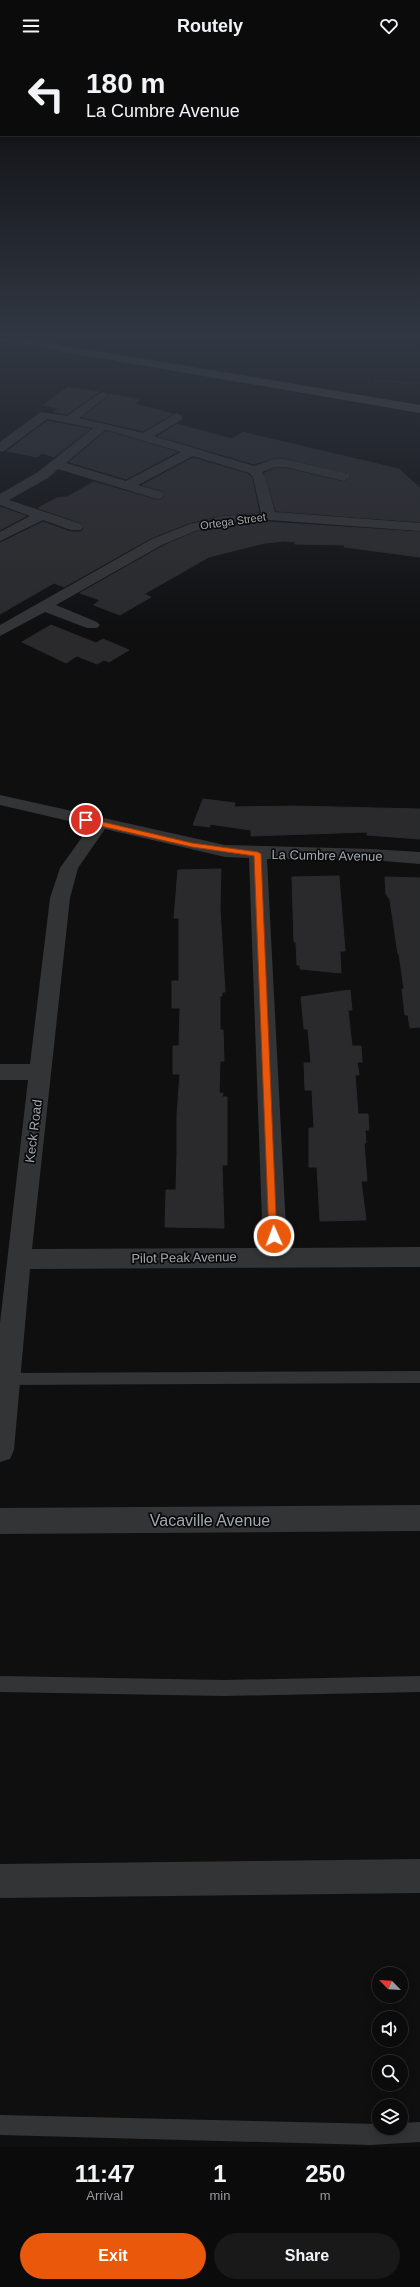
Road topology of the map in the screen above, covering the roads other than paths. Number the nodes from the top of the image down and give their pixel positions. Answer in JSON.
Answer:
{"nodes":[{"id":1,"x":18,"y":435,"type":"edge"},
{"id":2,"x":92,"y":435,"type":"edge"},
{"id":3,"x":136,"y":435,"type":"edge"},
{"id":4,"x":149,"y":435,"type":"edge"},
{"id":5,"x":145,"y":437,"type":"junction"},
{"id":6,"x":0,"y":448,"type":"edge"},
{"id":7,"x":192,"y":451,"type":"junction"},
{"id":8,"x":258,"y":457,"type":"dead end"},
{"id":9,"x":274,"y":463,"type":"junction"},
{"id":10,"x":56,"y":464,"type":"junction"},
{"id":11,"x":254,"y":470,"type":"junction"},
{"id":12,"x":344,"y":477,"type":"dead end"},
{"id":13,"x":127,"y":486,"type":"junction"},
{"id":14,"x":157,"y":495,"type":"dead end"},
{"id":15,"x":0,"y":500,"type":"edge"},
{"id":16,"x":42,"y":515,"type":"junction"},
{"id":17,"x":269,"y":516,"type":"junction"},
{"id":18,"x":76,"y":527,"type":"dead end"},
{"id":19,"x":420,"y":527,"type":"edge"},
{"id":20,"x":0,"y":537,"type":"edge"},
{"id":21,"x":44,"y":606,"type":"junction"},
{"id":22,"x":92,"y":624,"type":"dead end"},
{"id":23,"x":0,"y":631,"type":"edge"},
{"id":24,"x":0,"y":800,"type":"edge"},
{"id":25,"x":100,"y":824,"type":"junction"},
{"id":26,"x":258,"y":854,"type":"junction"},
{"id":27,"x":420,"y":858,"type":"edge"},
{"id":28,"x":0,"y":1072,"type":"edge"},
{"id":29,"x":41,"y":1072,"type":"junction"},
{"id":30,"x":275,"y":1256,"type":"junction"},
{"id":31,"x":420,"y":1257,"type":"edge"},
{"id":32,"x":19,"y":1259,"type":"junction"},
{"id":33,"x":420,"y":1377,"type":"edge"},
{"id":34,"x":7,"y":1379,"type":"junction"},
{"id":35,"x":0,"y":1450,"type":"edge"},
{"id":36,"x":420,"y":1518,"type":"edge"},
{"id":37,"x":0,"y":1521,"type":"edge"},
{"id":38,"x":0,"y":1684,"type":"edge"},
{"id":39,"x":420,"y":1684,"type":"edge"},
{"id":40,"x":420,"y":1876,"type":"edge"},
{"id":41,"x":0,"y":1881,"type":"edge"},
{"id":42,"x":0,"y":2125,"type":"edge"},
{"id":43,"x":420,"y":2132,"type":"edge"}],
"edges":[{"from":1,"to":6,"type":"street"},
{"from":2,"to":10,"type":"street"},
{"from":3,"to":5,"type":"street"},
{"from":4,"to":5,"type":"street"},
{"from":5,"to":7,"type":"street"},
{"from":7,"to":11,"type":"street"},
{"from":7,"to":13,"type":"street"},
{"from":8,"to":9,"type":"street"},
{"from":9,"to":11,"type":"street"},
{"from":9,"to":12,"type":"street"},
{"from":10,"to":13,"type":"street"},
{"from":10,"to":15,"type":"street"},
{"from":11,"to":17,"type":"street"},
{"from":13,"to":14,"type":"street"},
{"from":15,"to":16,"type":"street"},
{"from":16,"to":18,"type":"street"},
{"from":16,"to":20,"type":"street"},
{"from":17,"to":19,"type":"street","name":"Ortega Street"},
{"from":17,"to":21,"type":"street","name":"Ortega Street"},
{"from":21,"to":22,"type":"street"},
{"from":21,"to":23,"type":"street","name":"Ortega Street"},
{"from":24,"to":25,"type":"street","name":"La Cumbre Avenue"},
{"from":25,"to":26,"type":"street","name":"La Cumbre Avenue"},
{"from":25,"to":29,"type":"street","name":"Keck Road"},
{"from":26,"to":27,"type":"street","name":"La Cumbre Avenue"},
{"from":26,"to":30,"type":"street"},
{"from":28,"to":29,"type":"street"},
{"from":29,"to":32,"type":"street","name":"Keck Road"},
{"from":30,"to":31,"type":"street","name":"Pilot Peak Avenue"},
{"from":30,"to":32,"type":"street","name":"Pilot Peak Avenue"},
{"from":32,"to":34,"type":"street","name":"Keck Road"},
{"from":33,"to":34,"type":"lane"},
{"from":34,"to":35,"type":"street","name":"Keck Road"},
{"from":36,"to":37,"type":"street","name":"Vacaville Avenue"},
{"from":38,"to":39,"type":"lane"},
{"from":40,"to":41,"type":"street"},
{"from":42,"to":43,"type":"lane"}]}
